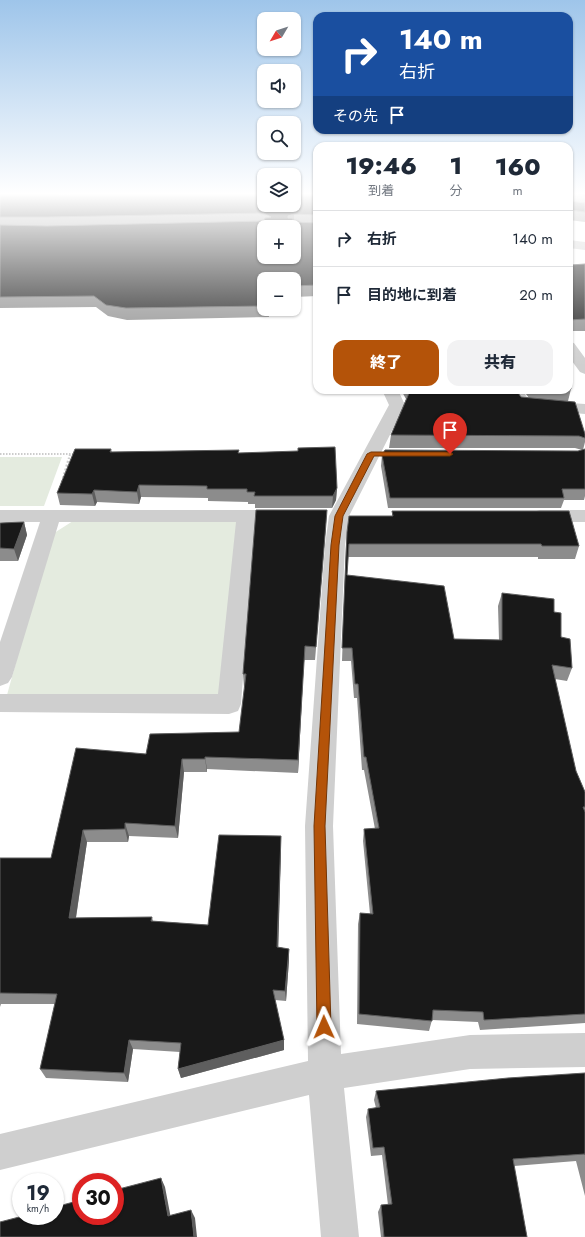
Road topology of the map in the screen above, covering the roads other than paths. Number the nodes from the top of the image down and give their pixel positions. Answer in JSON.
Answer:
{"nodes":[{"id":1,"x":573,"y":352,"type":"edge"},
{"id":2,"x":585,"y":369,"type":"edge"},
{"id":3,"x":392,"y":394,"type":"edge"},
{"id":4,"x":517,"y":394,"type":"edge"},
{"id":5,"x":585,"y":409,"type":"edge"},
{"id":6,"x":0,"y":516,"type":"edge"},
{"id":7,"x":246,"y":516,"type":"junction"},
{"id":8,"x":300,"y":516,"type":"edge"},
{"id":9,"x":522,"y":516,"type":"edge"},
{"id":10,"x":585,"y":516,"type":"edge"},
{"id":11,"x":51,"y":517,"type":"junction"},
{"id":12,"x":0,"y":677,"type":"edge"},
{"id":13,"x":0,"y":703,"type":"edge"},
{"id":14,"x":585,"y":1050,"type":"edge"},
{"id":15,"x":325,"y":1074,"type":"junction"},
{"id":16,"x":0,"y":1152,"type":"edge"},
{"id":17,"x":340,"y":1237,"type":"edge"}],
"edges":[{"from":1,"to":2,"type":"street"},
{"from":3,"to":15,"type":"street"},
{"from":4,"to":5,"type":"street"},
{"from":6,"to":11,"type":"street"},
{"from":7,"to":8,"type":"street"},
{"from":7,"to":11,"type":"street"},
{"from":7,"to":13,"type":"street"},
{"from":9,"to":10,"type":"street"},
{"from":11,"to":12,"type":"street"},
{"from":14,"to":15,"type":"street"},
{"from":15,"to":16,"type":"street"},
{"from":15,"to":17,"type":"street"}]}
